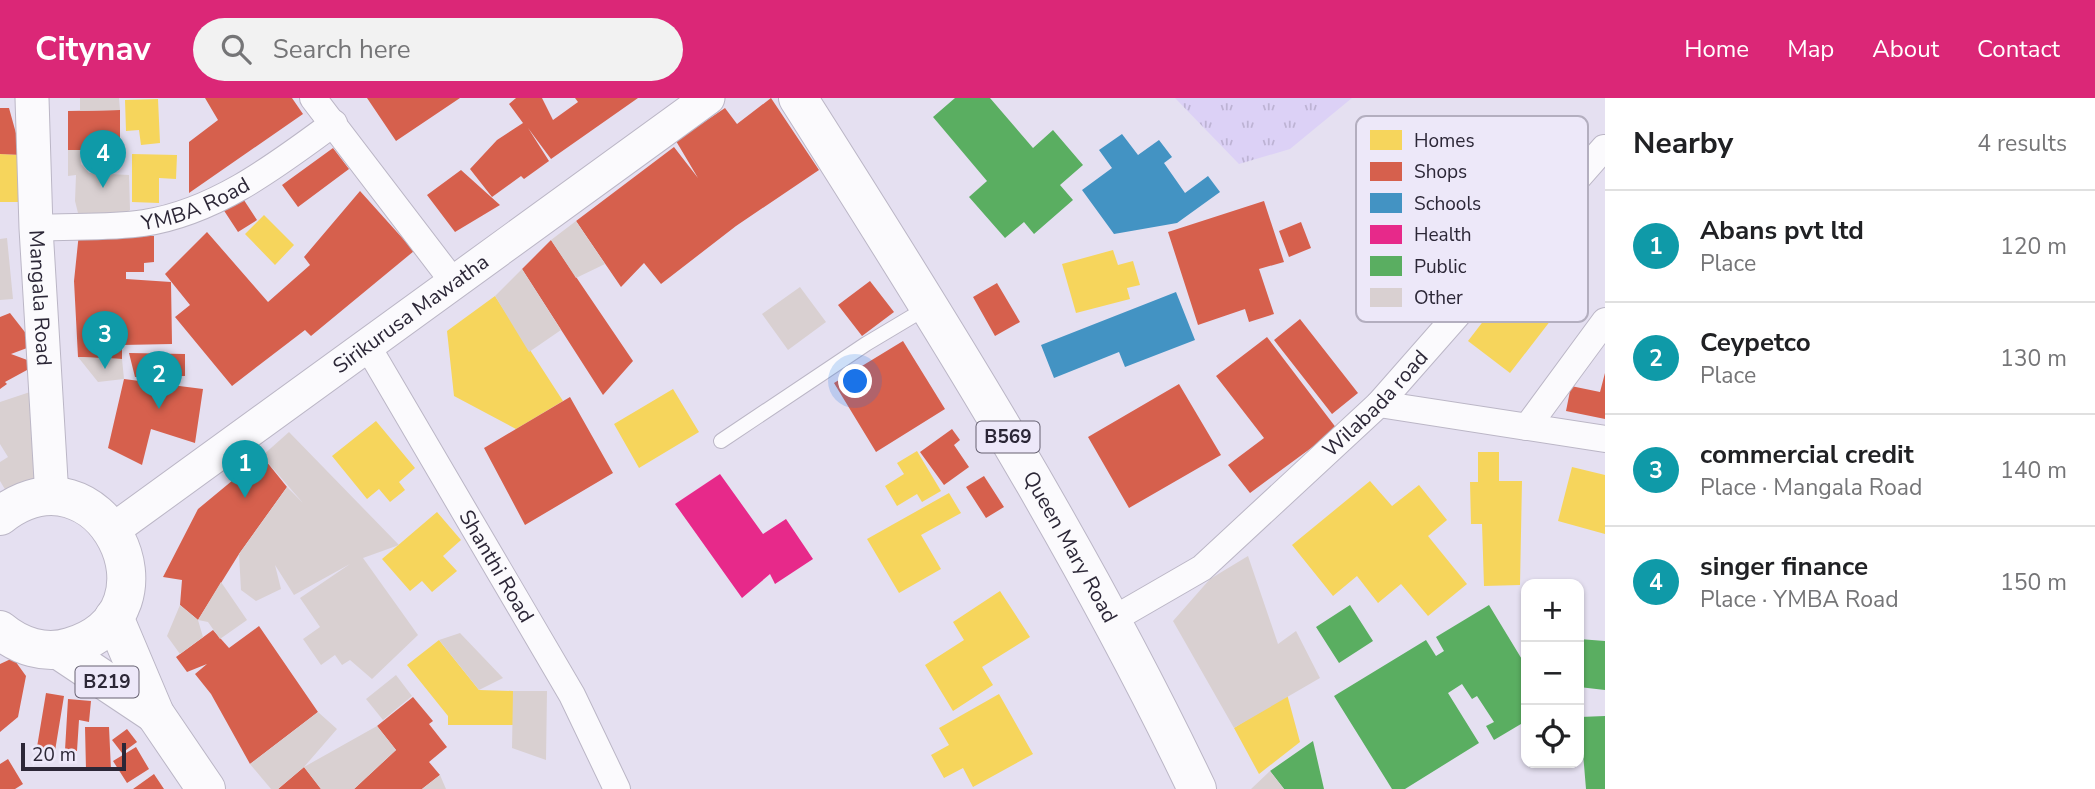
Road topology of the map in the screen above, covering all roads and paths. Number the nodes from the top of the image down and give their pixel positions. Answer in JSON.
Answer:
{"nodes":[{"id":1,"x":32,"y":98,"type":"edge"},
{"id":2,"x":313,"y":98,"type":"edge"},
{"id":3,"x":708,"y":98,"type":"edge"},
{"id":4,"x":798,"y":98,"type":"edge"},
{"id":5,"x":334,"y":123,"type":"junction"},
{"id":6,"x":1604,"y":148,"type":"edge"},
{"id":7,"x":1588,"y":166,"type":"edge"},
{"id":8,"x":36,"y":228,"type":"junction"},
{"id":9,"x":455,"y":284,"type":"junction"},
{"id":10,"x":930,"y":307,"type":"junction"},
{"id":11,"x":1605,"y":321,"type":"edge"},
{"id":12,"x":1450,"y":322,"type":"edge"},
{"id":13,"x":368,"y":347,"type":"junction"},
{"id":14,"x":1378,"y":404,"type":"junction"},
{"id":15,"x":1527,"y":427,"type":"junction"},
{"id":16,"x":1605,"y":439,"type":"edge"},
{"id":17,"x":721,"y":441,"type":"dead end"},
{"id":18,"x":52,"y":497,"type":"junction"},
{"id":19,"x":0,"y":516,"type":"edge"},
{"id":20,"x":113,"y":530,"type":"junction"},
{"id":21,"x":114,"y":617,"type":"junction"},
{"id":22,"x":1112,"y":620,"type":"junction"},
{"id":23,"x":0,"y":630,"type":"edge"},
{"id":24,"x":59,"y":650,"type":"junction"},
{"id":25,"x":155,"y":714,"type":"junction"},
{"id":26,"x":206,"y":789,"type":"edge"},
{"id":27,"x":617,"y":789,"type":"edge"},
{"id":28,"x":1197,"y":789,"type":"edge"}],
"edges":[{"from":1,"to":8,"type":"street","name":"Mangala Road"},
{"from":2,"to":5,"type":"street"},
{"from":3,"to":9,"type":"street","name":"Sirikurusa Mawatha"},
{"from":4,"to":10,"type":"main road","name":"Queen Mary Road","number":"B569"},
{"from":5,"to":8,"type":"street","name":"YMBA Road"},
{"from":5,"to":9,"type":"street"},
{"from":6,"to":7,"type":"street","name":"Wilabada road"},
{"from":8,"to":18,"type":"street","name":"Mangala Road"},
{"from":9,"to":13,"type":"street","name":"Sirikurusa Mawatha"},
{"from":10,"to":17,"type":"lane"},
{"from":10,"to":22,"type":"main road","name":"Queen Mary Road","number":"B569"},
{"from":11,"to":15,"type":"street"},
{"from":12,"to":14,"type":"street","name":"Wilabada road"},
{"from":13,"to":20,"type":"street","name":"Sirikurusa Mawatha"},
{"from":13,"to":27,"type":"street","name":"Shanthi Road"},
{"from":14,"to":15,"type":"street"},
{"from":14,"to":22,"type":"street","name":"Wilabada road"},
{"from":15,"to":16,"type":"street"},
{"from":18,"to":19,"type":"main road"},
{"from":18,"to":20,"type":"main road"},
{"from":20,"to":21,"type":"main road"},
{"from":21,"to":24,"type":"main road"},
{"from":21,"to":25,"type":"main road","number":"B219"},
{"from":22,"to":28,"type":"main road","name":"Queen Mary Road","number":"B569"},
{"from":23,"to":24,"type":"main road"},
{"from":24,"to":25,"type":"main road","number":"B219"},
{"from":25,"to":26,"type":"main road","number":"B219"}]}
